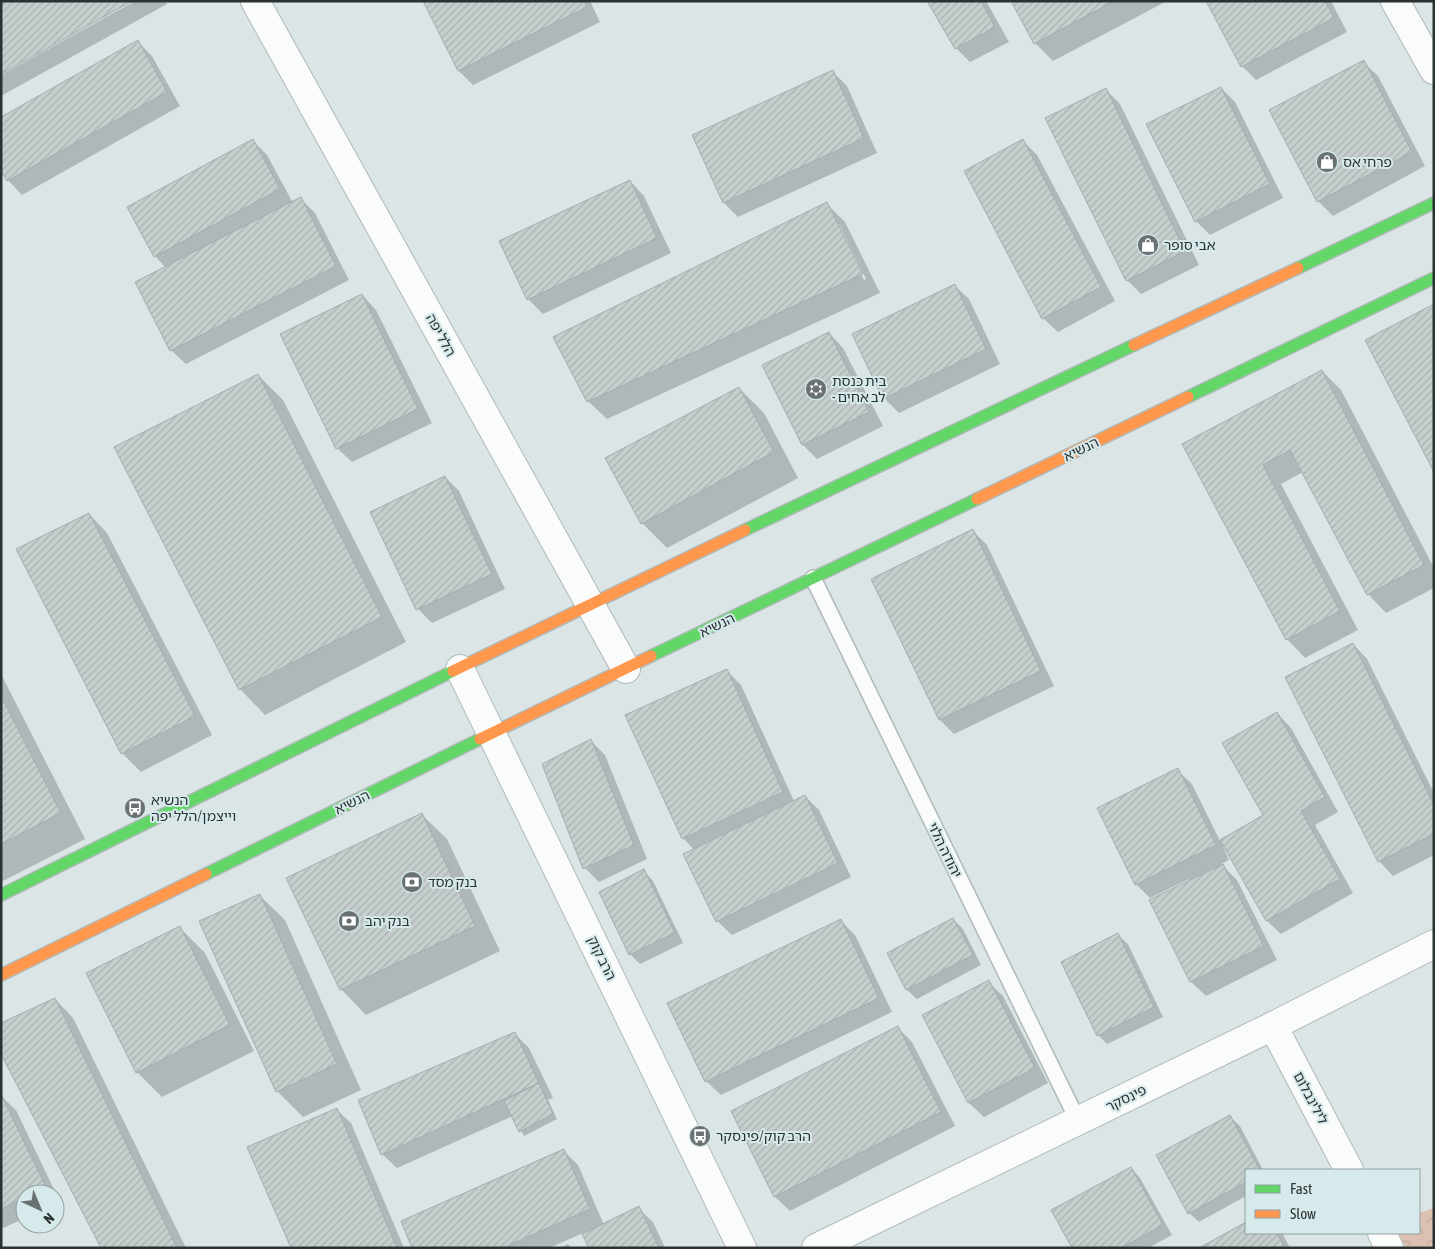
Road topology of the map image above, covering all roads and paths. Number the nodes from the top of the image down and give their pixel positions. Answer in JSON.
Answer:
{"nodes":[{"id":1,"x":255,"y":1,"type":"edge"},
{"id":2,"x":1395,"y":1,"type":"edge"},
{"id":3,"x":1434,"y":70,"type":"edge"},
{"id":4,"x":1434,"y":204,"type":"edge"},
{"id":5,"x":1434,"y":278,"type":"edge"},
{"id":6,"x":813,"y":578,"type":"junction"},
{"id":7,"x":590,"y":604,"type":"junction"},
{"id":8,"x":460,"y":669,"type":"junction"},
{"id":9,"x":626,"y":669,"type":"junction"},
{"id":10,"x":492,"y":733,"type":"junction"},
{"id":11,"x":1,"y":895,"type":"edge"},
{"id":12,"x":1434,"y":944,"type":"edge"},
{"id":13,"x":1,"y":975,"type":"edge"},
{"id":14,"x":1273,"y":1026,"type":"junction"},
{"id":15,"x":1078,"y":1121,"type":"junction"},
{"id":16,"x":1348,"y":1169,"type":"edge"},
{"id":17,"x":1383,"y":1234,"type":"edge"},
{"id":18,"x":742,"y":1248,"type":"edge"},
{"id":19,"x":816,"y":1248,"type":"edge"},
{"id":20,"x":1390,"y":1248,"type":"edge"}],
"edges":[{"from":1,"to":7,"type":"street","name":"הלל יפה"},
{"from":2,"to":3,"type":"street"},
{"from":4,"to":7,"type":"main road"},
{"from":5,"to":6,"type":"main road","name":"הנשיא"},
{"from":6,"to":9,"type":"main road","name":"הנשיא"},
{"from":6,"to":15,"type":"lane","name":"יהודה הלוי"},
{"from":7,"to":8,"type":"main road"},
{"from":7,"to":9,"type":"street","name":"הלל יפה"},
{"from":8,"to":10,"type":"street","name":"הרב קוק"},
{"from":8,"to":11,"type":"main road"},
{"from":9,"to":10,"type":"main road","name":"הנשיא"},
{"from":10,"to":13,"type":"main road","name":"הנשיא"},
{"from":10,"to":18,"type":"street","name":"הרב קוק"},
{"from":12,"to":14,"type":"street","name":"פינסקר"},
{"from":14,"to":15,"type":"street","name":"פינסקר"},
{"from":14,"to":16,"type":"street","name":"לילינבלום"},
{"from":15,"to":19,"type":"street","name":"פינסקר"},
{"from":17,"to":20,"type":"street"}]}
